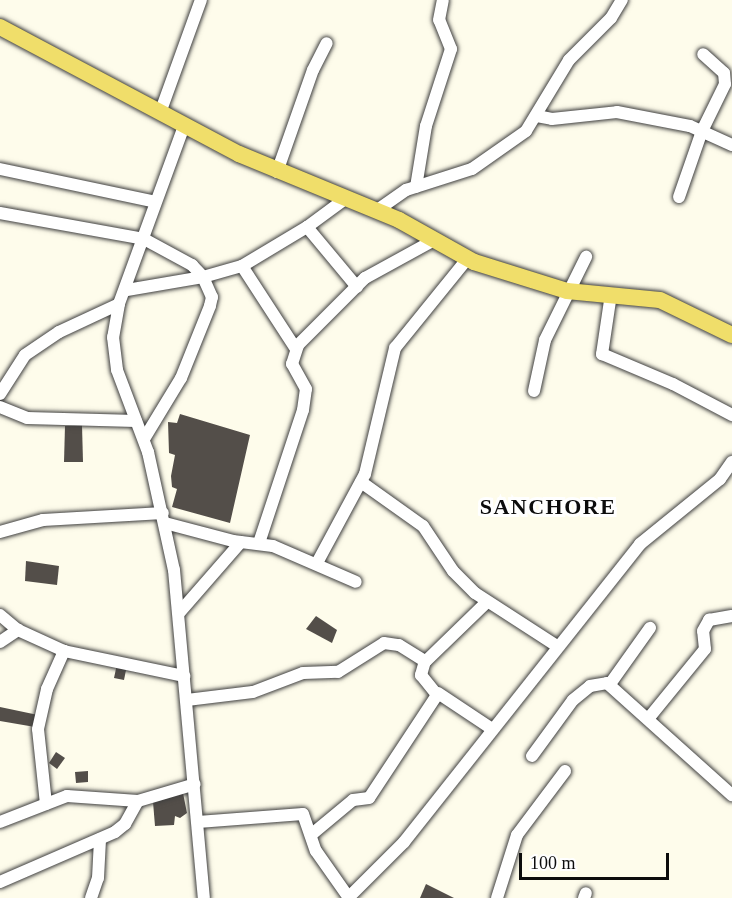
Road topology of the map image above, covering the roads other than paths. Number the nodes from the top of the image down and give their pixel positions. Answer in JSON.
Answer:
{"nodes":[{"id":1,"x":201,"y":0,"type":"edge"},
{"id":2,"x":443,"y":0,"type":"edge"},
{"id":3,"x":622,"y":0,"type":"edge"},
{"id":4,"x":0,"y":27,"type":"edge"},
{"id":5,"x":327,"y":43,"type":"dead end"},
{"id":6,"x":703,"y":54,"type":"dead end"},
{"id":7,"x":160,"y":113,"type":"junction"},
{"id":8,"x":537,"y":116,"type":"junction"},
{"id":9,"x":184,"y":126,"type":"junction"},
{"id":10,"x":702,"y":131,"type":"junction"},
{"id":11,"x":732,"y":145,"type":"edge"},
{"id":12,"x":0,"y":169,"type":"edge"},
{"id":13,"x":277,"y":172,"type":"junction"},
{"id":14,"x":416,"y":187,"type":"junction"},
{"id":15,"x":679,"y":197,"type":"dead end"},
{"id":16,"x":345,"y":199,"type":"junction"},
{"id":17,"x":156,"y":202,"type":"junction"},
{"id":18,"x":376,"y":211,"type":"junction"},
{"id":19,"x":0,"y":213,"type":"edge"},
{"id":20,"x":307,"y":227,"type":"junction"},
{"id":21,"x":144,"y":239,"type":"junction"},
{"id":22,"x":434,"y":240,"type":"junction"},
{"id":23,"x":586,"y":257,"type":"dead end"},
{"id":24,"x":467,"y":259,"type":"junction"},
{"id":25,"x":242,"y":266,"type":"junction"},
{"id":26,"x":203,"y":278,"type":"junction"},
{"id":27,"x":357,"y":287,"type":"junction"},
{"id":28,"x":127,"y":290,"type":"junction"},
{"id":29,"x":567,"y":291,"type":"junction"},
{"id":30,"x":611,"y":294,"type":"junction"},
{"id":31,"x":119,"y":304,"type":"junction"},
{"id":32,"x":732,"y":335,"type":"edge"},
{"id":33,"x":296,"y":349,"type":"junction"},
{"id":34,"x":534,"y":391,"type":"dead end"},
{"id":35,"x":0,"y":394,"type":"edge"},
{"id":36,"x":0,"y":407,"type":"edge"},
{"id":37,"x":732,"y":415,"type":"edge"},
{"id":38,"x":135,"y":421,"type":"junction"},
{"id":39,"x":144,"y":439,"type":"junction"},
{"id":40,"x":732,"y":462,"type":"edge"},
{"id":41,"x":361,"y":482,"type":"junction"},
{"id":42,"x":164,"y":518,"type":"junction"},
{"id":43,"x":0,"y":532,"type":"edge"},
{"id":44,"x":241,"y":542,"type":"junction"},
{"id":45,"x":259,"y":543,"type":"junction"},
{"id":46,"x":317,"y":563,"type":"junction"},
{"id":47,"x":356,"y":582,"type":"dead end"},
{"id":48,"x":486,"y":602,"type":"junction"},
{"id":49,"x":179,"y":613,"type":"junction"},
{"id":50,"x":0,"y":615,"type":"edge"},
{"id":51,"x":732,"y":616,"type":"edge"},
{"id":52,"x":650,"y":628,"type":"dead end"},
{"id":53,"x":18,"y":630,"type":"junction"},
{"id":54,"x":0,"y":642,"type":"edge"},
{"id":55,"x":557,"y":646,"type":"junction"},
{"id":56,"x":64,"y":651,"type":"junction"},
{"id":57,"x":425,"y":662,"type":"junction"},
{"id":58,"x":184,"y":676,"type":"junction"},
{"id":59,"x":610,"y":684,"type":"junction"},
{"id":60,"x":438,"y":693,"type":"junction"},
{"id":61,"x":187,"y":700,"type":"junction"},
{"id":62,"x":648,"y":719,"type":"junction"},
{"id":63,"x":492,"y":729,"type":"junction"},
{"id":64,"x":532,"y":756,"type":"dead end"},
{"id":65,"x":565,"y":771,"type":"dead end"},
{"id":66,"x":195,"y":784,"type":"junction"},
{"id":67,"x":731,"y":791,"type":"edge"},
{"id":68,"x":138,"y":801,"type":"junction"},
{"id":69,"x":45,"y":804,"type":"junction"},
{"id":70,"x":0,"y":822,"type":"edge"},
{"id":71,"x":198,"y":822,"type":"junction"},
{"id":72,"x":311,"y":836,"type":"junction"},
{"id":73,"x":100,"y":839,"type":"junction"},
{"id":74,"x":0,"y":882,"type":"edge"},
{"id":75,"x":206,"y":895,"type":"edge"},
{"id":76,"x":91,"y":898,"type":"edge"},
{"id":77,"x":348,"y":898,"type":"edge"},
{"id":78,"x":497,"y":898,"type":"edge"}],
"edges":[{"from":1,"to":7,"type":"street"},
{"from":2,"to":14,"type":"street"},
{"from":3,"to":8,"type":"street"},
{"from":4,"to":7,"type":"main road"},
{"from":5,"to":13,"type":"street"},
{"from":6,"to":10,"type":"street"},
{"from":7,"to":9,"type":"main road"},
{"from":8,"to":10,"type":"street"},
{"from":8,"to":14,"type":"street"},
{"from":9,"to":13,"type":"main road"},
{"from":9,"to":17,"type":"street"},
{"from":10,"to":11,"type":"street"},
{"from":10,"to":15,"type":"street"},
{"from":12,"to":17,"type":"street"},
{"from":13,"to":16,"type":"main road"},
{"from":14,"to":18,"type":"street"},
{"from":16,"to":18,"type":"main road"},
{"from":16,"to":20,"type":"street"},
{"from":17,"to":21,"type":"street"},
{"from":18,"to":22,"type":"main road"},
{"from":19,"to":21,"type":"street"},
{"from":20,"to":25,"type":"street"},
{"from":20,"to":27,"type":"street"},
{"from":21,"to":26,"type":"street"},
{"from":21,"to":28,"type":"street"},
{"from":22,"to":24,"type":"main road"},
{"from":22,"to":27,"type":"street"},
{"from":23,"to":29,"type":"street"},
{"from":24,"to":29,"type":"main road"},
{"from":24,"to":41,"type":"street"},
{"from":25,"to":26,"type":"street"},
{"from":25,"to":33,"type":"street"},
{"from":26,"to":28,"type":"street"},
{"from":26,"to":39,"type":"street"},
{"from":27,"to":33,"type":"street"},
{"from":28,"to":31,"type":"street"},
{"from":29,"to":30,"type":"main road"},
{"from":29,"to":34,"type":"street"},
{"from":30,"to":32,"type":"main road"},
{"from":30,"to":37,"type":"street"},
{"from":31,"to":35,"type":"street"},
{"from":31,"to":38,"type":"street"},
{"from":33,"to":45,"type":"street"},
{"from":36,"to":38,"type":"street"},
{"from":38,"to":39,"type":"street"},
{"from":39,"to":42,"type":"street"},
{"from":40,"to":55,"type":"street"},
{"from":41,"to":46,"type":"street"},
{"from":41,"to":48,"type":"street"},
{"from":42,"to":43,"type":"street"},
{"from":42,"to":44,"type":"street"},
{"from":42,"to":49,"type":"street"},
{"from":44,"to":45,"type":"street"},
{"from":44,"to":49,"type":"street"},
{"from":45,"to":46,"type":"street"},
{"from":46,"to":47,"type":"street"},
{"from":48,"to":55,"type":"street"},
{"from":48,"to":57,"type":"street"},
{"from":49,"to":58,"type":"street"},
{"from":50,"to":53,"type":"street"},
{"from":51,"to":62,"type":"street"},
{"from":52,"to":59,"type":"street"},
{"from":53,"to":54,"type":"street"},
{"from":53,"to":56,"type":"street"},
{"from":55,"to":63,"type":"street"},
{"from":56,"to":58,"type":"street"},
{"from":56,"to":69,"type":"street"},
{"from":57,"to":60,"type":"street"},
{"from":57,"to":61,"type":"street"},
{"from":58,"to":61,"type":"street"},
{"from":59,"to":62,"type":"street"},
{"from":59,"to":64,"type":"street"},
{"from":60,"to":63,"type":"street"},
{"from":60,"to":72,"type":"street"},
{"from":61,"to":66,"type":"street"},
{"from":62,"to":67,"type":"street"},
{"from":63,"to":77,"type":"street"},
{"from":65,"to":78,"type":"street"},
{"from":66,"to":68,"type":"street"},
{"from":66,"to":71,"type":"street"},
{"from":68,"to":69,"type":"street"},
{"from":68,"to":73,"type":"street"},
{"from":69,"to":70,"type":"street"},
{"from":71,"to":72,"type":"street"},
{"from":71,"to":75,"type":"street"},
{"from":72,"to":77,"type":"street"},
{"from":73,"to":74,"type":"street"},
{"from":73,"to":76,"type":"street"}]}
